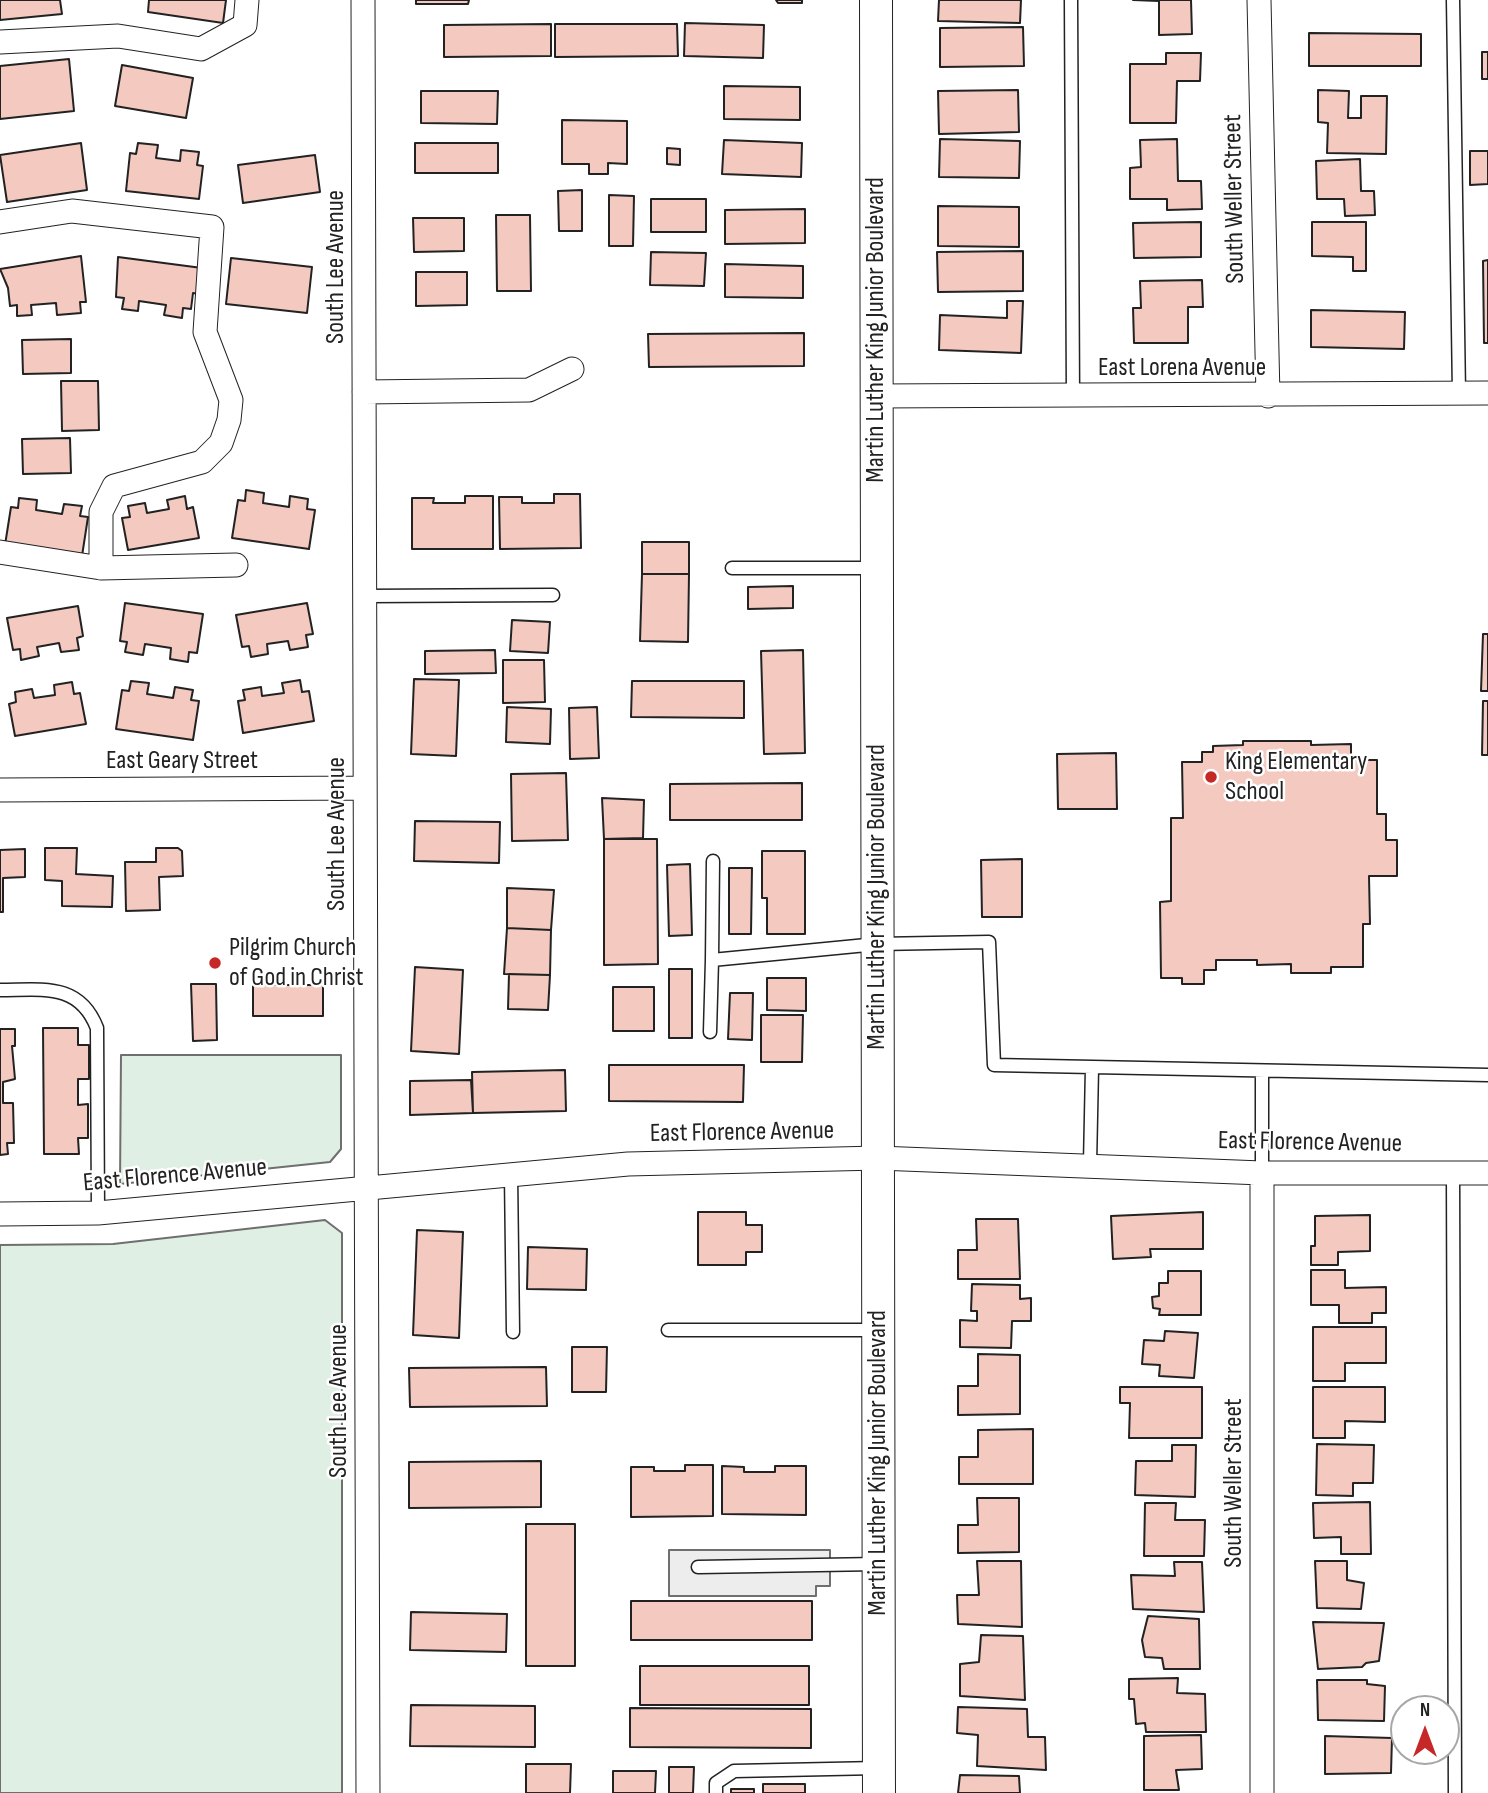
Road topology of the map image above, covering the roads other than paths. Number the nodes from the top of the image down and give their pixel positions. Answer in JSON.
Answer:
{"nodes":[{"id":1,"x":247,"y":0,"type":"edge"},
{"id":2,"x":363,"y":0,"type":"edge"},
{"id":3,"x":876,"y":0,"type":"edge"},
{"id":4,"x":1071,"y":0,"type":"edge"},
{"id":5,"x":1259,"y":0,"type":"edge"},
{"id":6,"x":1453,"y":0,"type":"edge"},
{"id":7,"x":0,"y":42,"type":"edge"},
{"id":8,"x":0,"y":222,"type":"edge"},
{"id":9,"x":572,"y":369,"type":"dead end"},
{"id":10,"x":364,"y":392,"type":"junction"},
{"id":11,"x":1459,"y":393,"type":"junction"},
{"id":12,"x":1488,"y":393,"type":"edge"},
{"id":13,"x":876,"y":396,"type":"junction"},
{"id":14,"x":1073,"y":396,"type":"junction"},
{"id":15,"x":1268,"y":396,"type":"junction"},
{"id":16,"x":0,"y":552,"type":"edge"},
{"id":17,"x":236,"y":565,"type":"dead end"},
{"id":18,"x":101,"y":568,"type":"junction"},
{"id":19,"x":732,"y":568,"type":"dead end"},
{"id":20,"x":877,"y":568,"type":"junction"},
{"id":21,"x":553,"y":595,"type":"dead end"},
{"id":22,"x":365,"y":596,"type":"junction"},
{"id":23,"x":365,"y":788,"type":"junction"},
{"id":24,"x":0,"y":790,"type":"edge"},
{"id":25,"x":713,"y":861,"type":"dead end"},
{"id":26,"x":877,"y":944,"type":"junction"},
{"id":27,"x":712,"y":960,"type":"junction"},
{"id":28,"x":0,"y":990,"type":"edge"},
{"id":29,"x":710,"y":1032,"type":"dead end"},
{"id":30,"x":1092,"y":1068,"type":"junction"},
{"id":31,"x":1262,"y":1071,"type":"junction"},
{"id":32,"x":1488,"y":1075,"type":"edge"},
{"id":33,"x":878,"y":1158,"type":"junction"},
{"id":34,"x":1090,"y":1164,"type":"junction"},
{"id":35,"x":1262,"y":1173,"type":"junction"},
{"id":36,"x":1453,"y":1173,"type":"junction"},
{"id":37,"x":1488,"y":1173,"type":"edge"},
{"id":38,"x":511,"y":1174,"type":"junction"},
{"id":39,"x":366,"y":1186,"type":"junction"},
{"id":40,"x":98,"y":1213,"type":"junction"},
{"id":41,"x":0,"y":1214,"type":"edge"},
{"id":42,"x":668,"y":1330,"type":"dead end"},
{"id":43,"x":878,"y":1330,"type":"junction"},
{"id":44,"x":513,"y":1332,"type":"dead end"},
{"id":45,"x":878,"y":1564,"type":"junction"},
{"id":46,"x":698,"y":1567,"type":"dead end"},
{"id":47,"x":879,"y":1781,"type":"edge"},
{"id":48,"x":368,"y":1793,"type":"edge"},
{"id":49,"x":716,"y":1793,"type":"edge"},
{"id":50,"x":1262,"y":1793,"type":"edge"},
{"id":51,"x":1455,"y":1793,"type":"edge"}],
"edges":[{"from":1,"to":7,"type":"street"},
{"from":2,"to":10,"type":"street","name":"South Lee Avenue"},
{"from":3,"to":13,"type":"street","name":"Martin Luther King Junior Boulevard"},
{"from":4,"to":14,"type":"lane"},
{"from":5,"to":15,"type":"street","name":"South Weller Street"},
{"from":6,"to":11,"type":"lane"},
{"from":8,"to":18,"type":"street"},
{"from":9,"to":10,"type":"street"},
{"from":10,"to":22,"type":"street","name":"South Lee Avenue"},
{"from":11,"to":12,"type":"street","name":"East Lorena Avenue"},
{"from":11,"to":15,"type":"street","name":"East Lorena Avenue"},
{"from":13,"to":14,"type":"street","name":"East Lorena Avenue"},
{"from":13,"to":20,"type":"street","name":"Martin Luther King Junior Boulevard"},
{"from":14,"to":15,"type":"street","name":"East Lorena Avenue"},
{"from":16,"to":18,"type":"street"},
{"from":17,"to":18,"type":"street"},
{"from":19,"to":20,"type":"lane"},
{"from":20,"to":26,"type":"street","name":"Martin Luther King Junior Boulevard"},
{"from":21,"to":22,"type":"lane"},
{"from":22,"to":23,"type":"street","name":"South Lee Avenue"},
{"from":23,"to":24,"type":"street","name":"East Geary Street"},
{"from":23,"to":39,"type":"street","name":"South Lee Avenue"},
{"from":25,"to":27,"type":"lane"},
{"from":26,"to":27,"type":"lane"},
{"from":26,"to":30,"type":"lane"},
{"from":26,"to":33,"type":"street","name":"Martin Luther King Junior Boulevard"},
{"from":27,"to":29,"type":"lane"},
{"from":28,"to":40,"type":"lane"},
{"from":30,"to":31,"type":"lane"},
{"from":30,"to":34,"type":"lane"},
{"from":31,"to":32,"type":"lane"},
{"from":31,"to":35,"type":"lane"},
{"from":33,"to":34,"type":"street","name":"East Florence Avenue"},
{"from":33,"to":38,"type":"street","name":"East Florence Avenue"},
{"from":33,"to":43,"type":"street","name":"Martin Luther King Junior Boulevard"},
{"from":34,"to":35,"type":"street","name":"East Florence Avenue"},
{"from":35,"to":36,"type":"street","name":"East Florence Avenue"},
{"from":35,"to":50,"type":"street","name":"South Weller Street"},
{"from":36,"to":37,"type":"street","name":"East Florence Avenue"},
{"from":36,"to":51,"type":"lane"},
{"from":38,"to":39,"type":"street","name":"East Florence Avenue"},
{"from":38,"to":44,"type":"lane"},
{"from":39,"to":40,"type":"street","name":"East Florence Avenue"},
{"from":39,"to":48,"type":"street","name":"South Lee Avenue"},
{"from":40,"to":41,"type":"street","name":"East Florence Avenue"},
{"from":42,"to":43,"type":"lane"},
{"from":43,"to":45,"type":"street","name":"Martin Luther King Junior Boulevard"},
{"from":45,"to":46,"type":"lane"},
{"from":45,"to":47,"type":"street","name":"Martin Luther King Junior Boulevard"},
{"from":47,"to":49,"type":"lane"}]}
